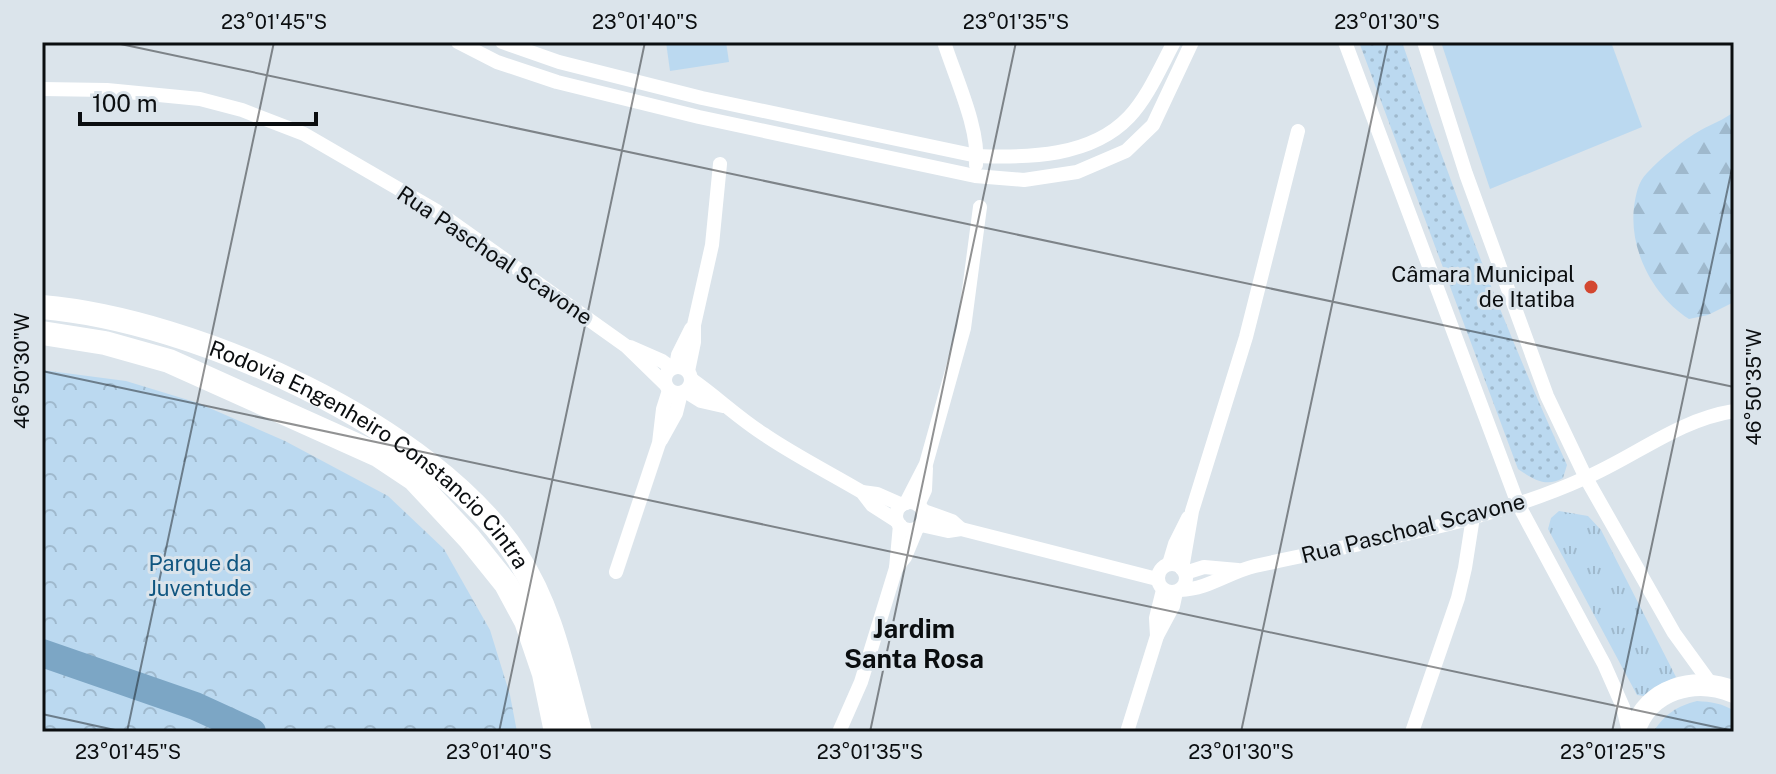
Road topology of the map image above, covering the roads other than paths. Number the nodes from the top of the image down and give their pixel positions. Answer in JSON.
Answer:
{"nodes":[{"id":1,"x":458,"y":42,"type":"edge"},
{"id":2,"x":502,"y":42,"type":"edge"},
{"id":3,"x":944,"y":42,"type":"edge"},
{"id":4,"x":1174,"y":42,"type":"edge"},
{"id":5,"x":1192,"y":42,"type":"edge"},
{"id":6,"x":1345,"y":42,"type":"edge"},
{"id":7,"x":1424,"y":42,"type":"edge"},
{"id":8,"x":42,"y":89,"type":"edge"},
{"id":9,"x":702,"y":98,"type":"junction"},
{"id":10,"x":699,"y":117,"type":"junction"},
{"id":11,"x":1298,"y":131,"type":"dead end"},
{"id":12,"x":977,"y":156,"type":"junction"},
{"id":13,"x":720,"y":164,"type":"dead end"},
{"id":14,"x":975,"y":176,"type":"junction"},
{"id":15,"x":980,"y":207,"type":"dead end"},
{"id":16,"x":42,"y":307,"type":"edge"},
{"id":17,"x":42,"y":333,"type":"edge"},
{"id":18,"x":678,"y":380,"type":"junction"},
{"id":19,"x":1734,"y":411,"type":"edge"},
{"id":20,"x":1586,"y":478,"type":"junction"},
{"id":21,"x":862,"y":492,"type":"junction"},
{"id":22,"x":1518,"y":504,"type":"junction"},
{"id":23,"x":915,"y":513,"type":"junction"},
{"id":24,"x":1473,"y":517,"type":"junction"},
{"id":25,"x":898,"y":523,"type":"junction"},
{"id":26,"x":896,"y":568,"type":"junction"},
{"id":27,"x":1179,"y":569,"type":"junction"},
{"id":28,"x":1239,"y":570,"type":"junction"},
{"id":29,"x":616,"y":572,"type":"dead end"},
{"id":30,"x":1169,"y":588,"type":"junction"},
{"id":31,"x":1711,"y":684,"type":"junction"},
{"id":32,"x":1734,"y":692,"type":"edge"},
{"id":33,"x":556,"y":732,"type":"edge"},
{"id":34,"x":580,"y":732,"type":"edge"},
{"id":35,"x":839,"y":732,"type":"edge"},
{"id":36,"x":1127,"y":732,"type":"edge"},
{"id":37,"x":1412,"y":732,"type":"edge"},
{"id":38,"x":1632,"y":732,"type":"edge"}],
"edges":[{"from":1,"to":10,"type":"street"},
{"from":2,"to":9,"type":"street"},
{"from":3,"to":12,"type":"street"},
{"from":4,"to":12,"type":"street"},
{"from":5,"to":14,"type":"street"},
{"from":6,"to":22,"type":"street"},
{"from":7,"to":20,"type":"street"},
{"from":8,"to":18,"type":"street","name":"Rua Paschoal Scavone"},
{"from":9,"to":10,"type":"street"},
{"from":9,"to":12,"type":"street"},
{"from":10,"to":14,"type":"street"},
{"from":11,"to":27,"type":"street"},
{"from":12,"to":14,"type":"street"},
{"from":13,"to":18,"type":"street"},
{"from":15,"to":23,"type":"street"},
{"from":16,"to":34,"type":"highway","name":"Rodovia Engenheiro Constancio Cintra"},
{"from":17,"to":33,"type":"highway","name":"Rodovia Engenheiro Constancio Cintra"},
{"from":18,"to":21,"type":"street","name":"Rua Paschoal Scavone"},
{"from":18,"to":29,"type":"street"},
{"from":19,"to":20,"type":"street","name":"Rua Paschoal Scavone"},
{"from":20,"to":22,"type":"street","name":"Rua Paschoal Scavone"},
{"from":20,"to":31,"type":"street"},
{"from":21,"to":23,"type":"street","name":"Rua Paschoal Scavone"},
{"from":21,"to":25,"type":"street","name":"Rua Paschoal Scavone"},
{"from":22,"to":24,"type":"street","name":"Rua Paschoal Scavone"},
{"from":22,"to":38,"type":"street"},
{"from":23,"to":25,"type":"street"},
{"from":23,"to":25,"type":"street"},
{"from":23,"to":26,"type":"street"},
{"from":23,"to":30,"type":"street","name":"Rua Paschoal Scavone"},
{"from":24,"to":28,"type":"street","name":"Rua Paschoal Scavone"},
{"from":24,"to":37,"type":"street"},
{"from":25,"to":26,"type":"street"},
{"from":26,"to":35,"type":"street"},
{"from":27,"to":28,"type":"street","name":"Rua Paschoal Scavone"},
{"from":27,"to":30,"type":"street"},
{"from":27,"to":30,"type":"street"},
{"from":28,"to":30,"type":"street","name":"Rua Paschoal Scavone"},
{"from":30,"to":36,"type":"street"},
{"from":31,"to":32,"type":"main road"},
{"from":31,"to":38,"type":"main road"}]}
